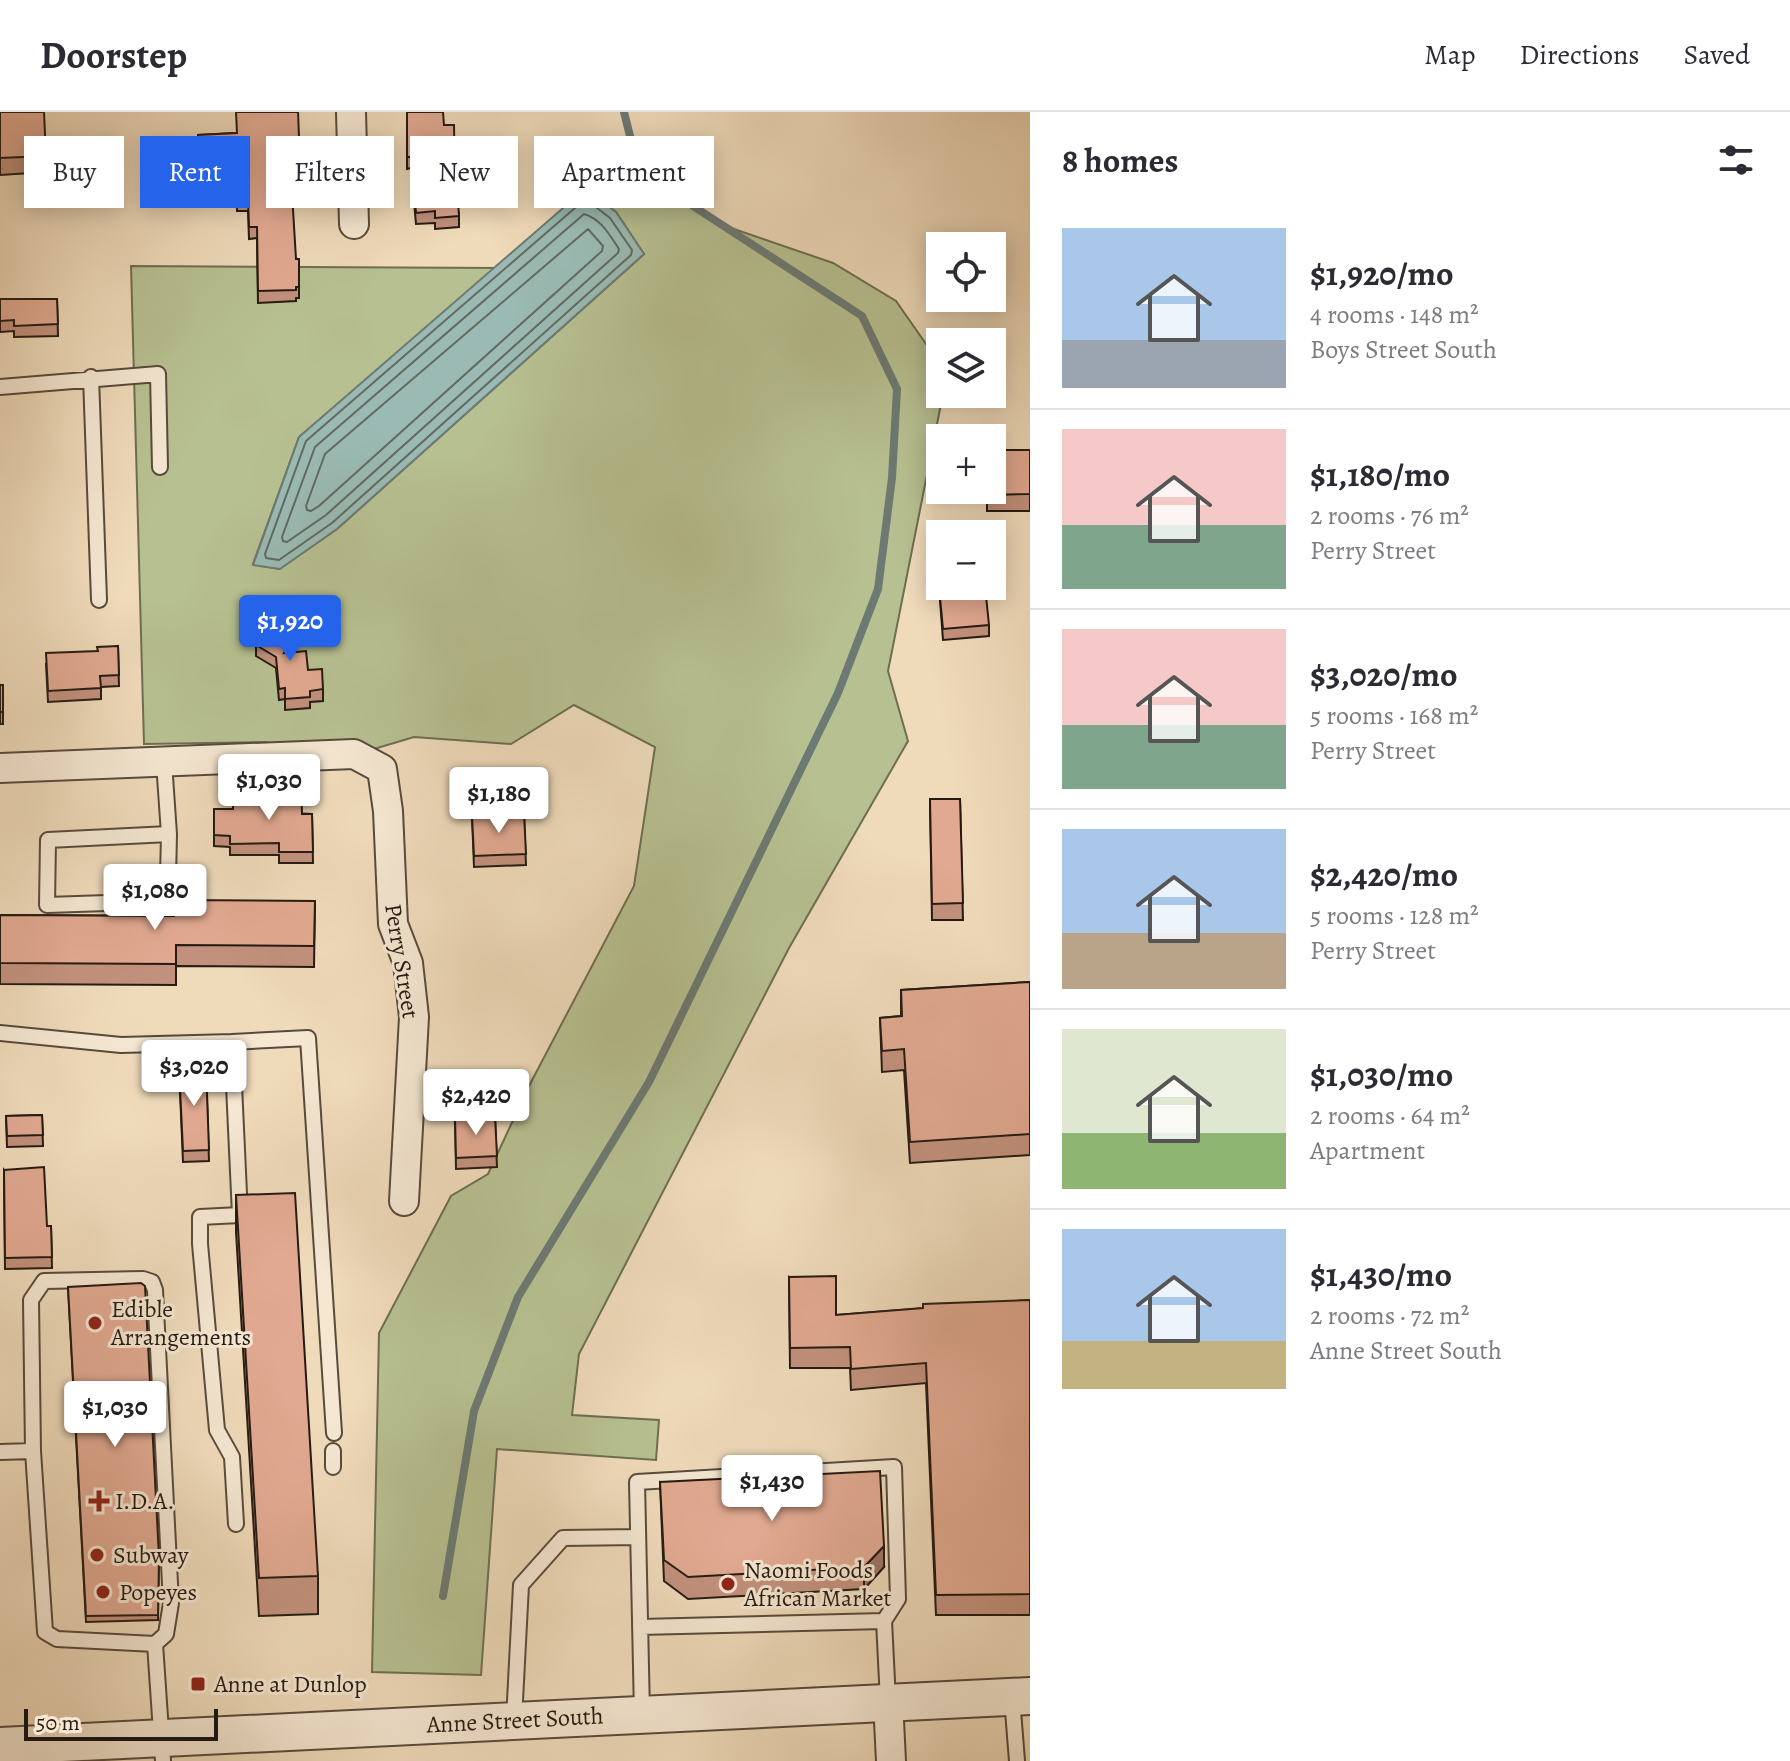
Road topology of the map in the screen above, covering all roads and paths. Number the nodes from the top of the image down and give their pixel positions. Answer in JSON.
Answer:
{"nodes":[{"id":1,"x":351,"y":112,"type":"edge"},
{"id":2,"x":354,"y":224,"type":"dead end"},
{"id":3,"x":91,"y":377,"type":"junction"},
{"id":4,"x":0,"y":387,"type":"edge"},
{"id":5,"x":160,"y":467,"type":"dead end"},
{"id":6,"x":99,"y":600,"type":"dead end"},
{"id":7,"x":164,"y":762,"type":"junction"},
{"id":8,"x":0,"y":768,"type":"edge"},
{"id":9,"x":169,"y":834,"type":"junction"},
{"id":10,"x":0,"y":1033,"type":"edge"},
{"id":11,"x":232,"y":1042,"type":"junction"},
{"id":12,"x":404,"y":1201,"type":"dead end"},
{"id":13,"x":334,"y":1433,"type":"dead end"},
{"id":14,"x":33,"y":1451,"type":"junction"},
{"id":15,"x":333,"y":1451,"type":"dead end"},
{"id":16,"x":0,"y":1452,"type":"edge"},
{"id":17,"x":333,"y":1467,"type":"dead end"},
{"id":18,"x":236,"y":1524,"type":"dead end"},
{"id":19,"x":638,"y":1537,"type":"junction"},
{"id":20,"x":884,"y":1621,"type":"junction"},
{"id":21,"x":640,"y":1627,"type":"junction"},
{"id":22,"x":155,"y":1644,"type":"junction"},
{"id":23,"x":1021,"y":1696,"type":"edge"},
{"id":24,"x":888,"y":1701,"type":"junction"},
{"id":25,"x":642,"y":1714,"type":"junction"},
{"id":26,"x":514,"y":1720,"type":"junction"},
{"id":27,"x":0,"y":1746,"type":"edge"},
{"id":28,"x":163,"y":1750,"type":"edge"},
{"id":29,"x":891,"y":1761,"type":"edge"},
{"id":30,"x":1017,"y":1761,"type":"edge"}],
"edges":[{"from":1,"to":2,"type":"street"},
{"from":3,"to":4,"type":"lane"},
{"from":3,"to":5,"type":"lane"},
{"from":3,"to":6,"type":"lane"},
{"from":7,"to":8,"type":"street"},
{"from":7,"to":9,"type":"lane"},
{"from":7,"to":12,"type":"street","name":"Perry Street"},
{"from":9,"to":9,"type":"lane"},
{"from":10,"to":11,"type":"lane"},
{"from":11,"to":13,"type":"lane"},
{"from":11,"to":18,"type":"lane"},
{"from":14,"to":16,"type":"lane"},
{"from":14,"to":22,"type":"lane"},
{"from":14,"to":22,"type":"lane"},
{"from":15,"to":17,"type":"lane"},
{"from":19,"to":20,"type":"lane"},
{"from":19,"to":21,"type":"lane"},
{"from":19,"to":26,"type":"lane"},
{"from":20,"to":21,"type":"lane"},
{"from":20,"to":24,"type":"lane"},
{"from":21,"to":25,"type":"lane"},
{"from":22,"to":28,"type":"lane"},
{"from":23,"to":24,"type":"street","name":"Anne Street South"},
{"from":23,"to":30,"type":"lane"},
{"from":24,"to":25,"type":"street","name":"Anne Street South"},
{"from":24,"to":29,"type":"street"},
{"from":25,"to":26,"type":"street","name":"Anne Street South"},
{"from":26,"to":28,"type":"street","name":"Anne Street South"},
{"from":27,"to":28,"type":"street","name":"Anne Street South"}]}
